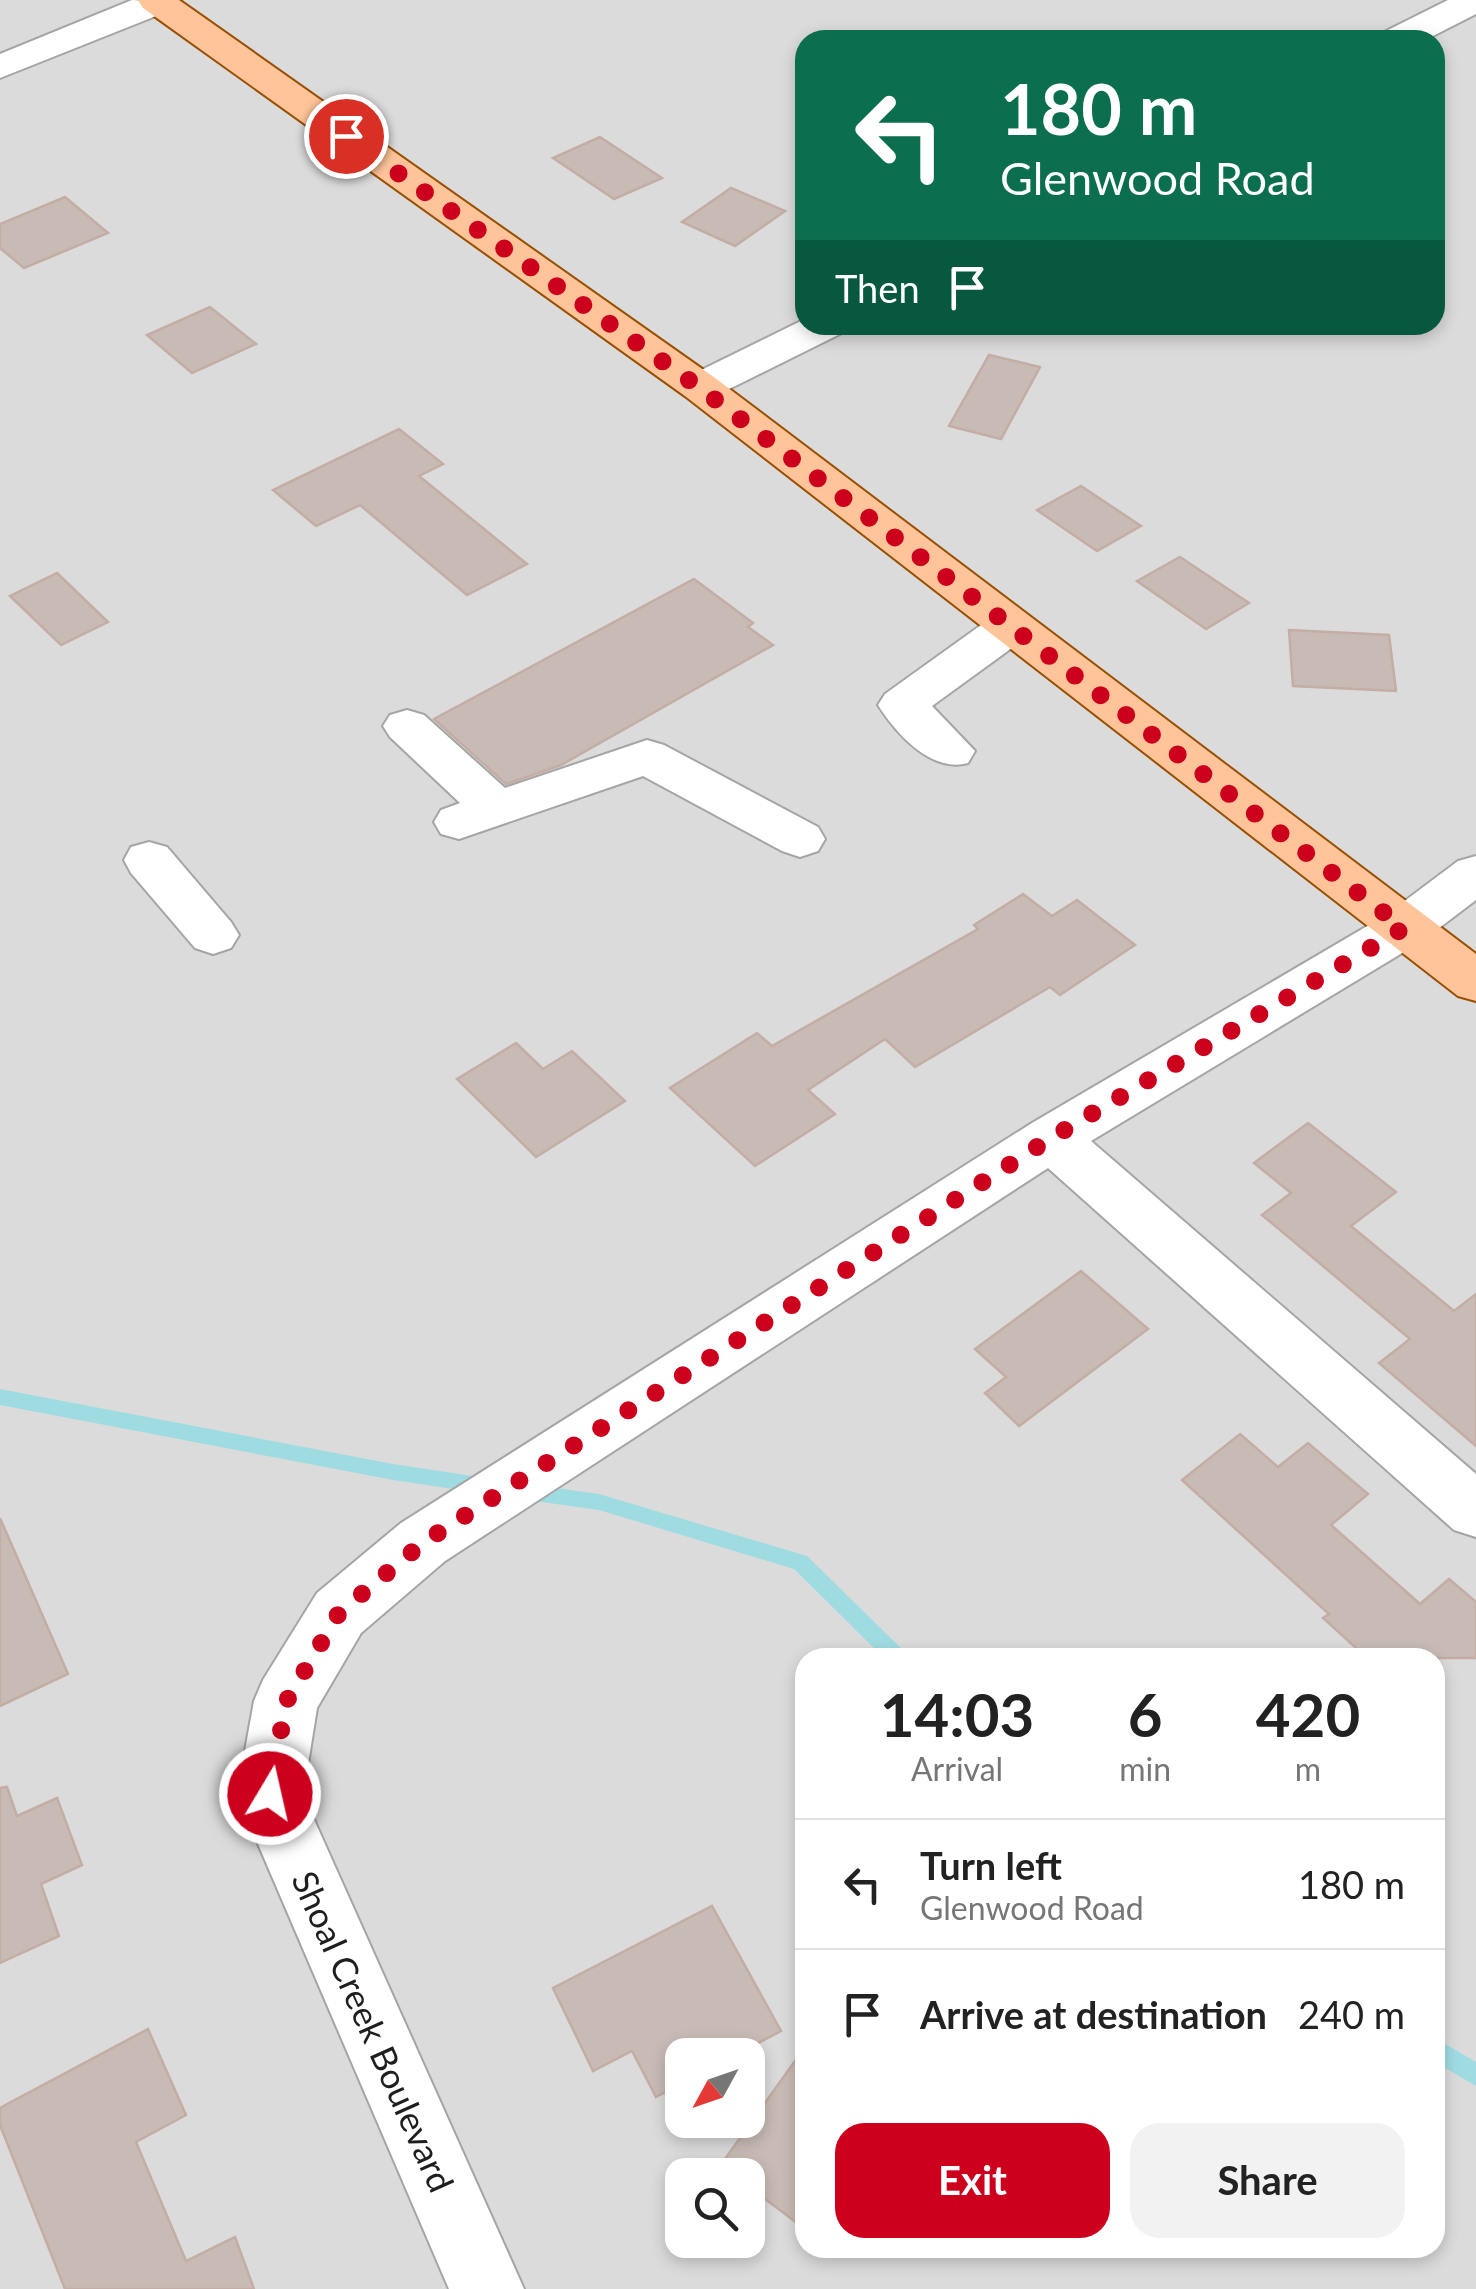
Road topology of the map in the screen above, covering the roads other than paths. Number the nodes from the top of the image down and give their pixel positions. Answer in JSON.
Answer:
{"nodes":[{"id":1,"x":1476,"y":0,"type":"edge"},
{"id":2,"x":157,"y":1,"type":"edge"},
{"id":3,"x":1417,"y":30,"type":"edge"},
{"id":4,"x":0,"y":67,"type":"edge"},
{"id":5,"x":805,"y":335,"type":"edge"},
{"id":6,"x":700,"y":388,"type":"junction"},
{"id":7,"x":1011,"y":626,"type":"junction"},
{"id":8,"x":407,"y":726,"type":"dead end"},
{"id":9,"x":951,"y":751,"type":"dead end"},
{"id":10,"x":695,"y":780,"type":"junction"},
{"id":11,"x":764,"y":783,"type":"dead end"},
{"id":12,"x":800,"y":839,"type":"dead end"},
{"id":13,"x":149,"y":860,"type":"dead end"},
{"id":14,"x":1476,"y":874,"type":"edge"},
{"id":15,"x":1404,"y":928,"type":"junction"},
{"id":16,"x":213,"y":935,"type":"dead end"},
{"id":17,"x":1476,"y":982,"type":"edge"},
{"id":18,"x":1051,"y":1138,"type":"junction"},
{"id":19,"x":1476,"y":1511,"type":"edge"},
{"id":20,"x":488,"y":2289,"type":"edge"}],
"edges":[{"from":1,"to":3,"type":"street"},
{"from":2,"to":4,"type":"street"},
{"from":2,"to":6,"type":"main road"},
{"from":5,"to":6,"type":"street"},
{"from":6,"to":7,"type":"main road"},
{"from":7,"to":9,"type":"street"},
{"from":7,"to":15,"type":"main road"},
{"from":8,"to":10,"type":"street"},
{"from":10,"to":11,"type":"street"},
{"from":10,"to":12,"type":"street"},
{"from":13,"to":16,"type":"street"},
{"from":14,"to":15,"type":"street","name":"Shoal Creek Boulevard"},
{"from":15,"to":17,"type":"main road"},
{"from":15,"to":18,"type":"street","name":"Shoal Creek Boulevard"},
{"from":18,"to":19,"type":"street"},
{"from":18,"to":20,"type":"street","name":"Shoal Creek Boulevard"}]}
